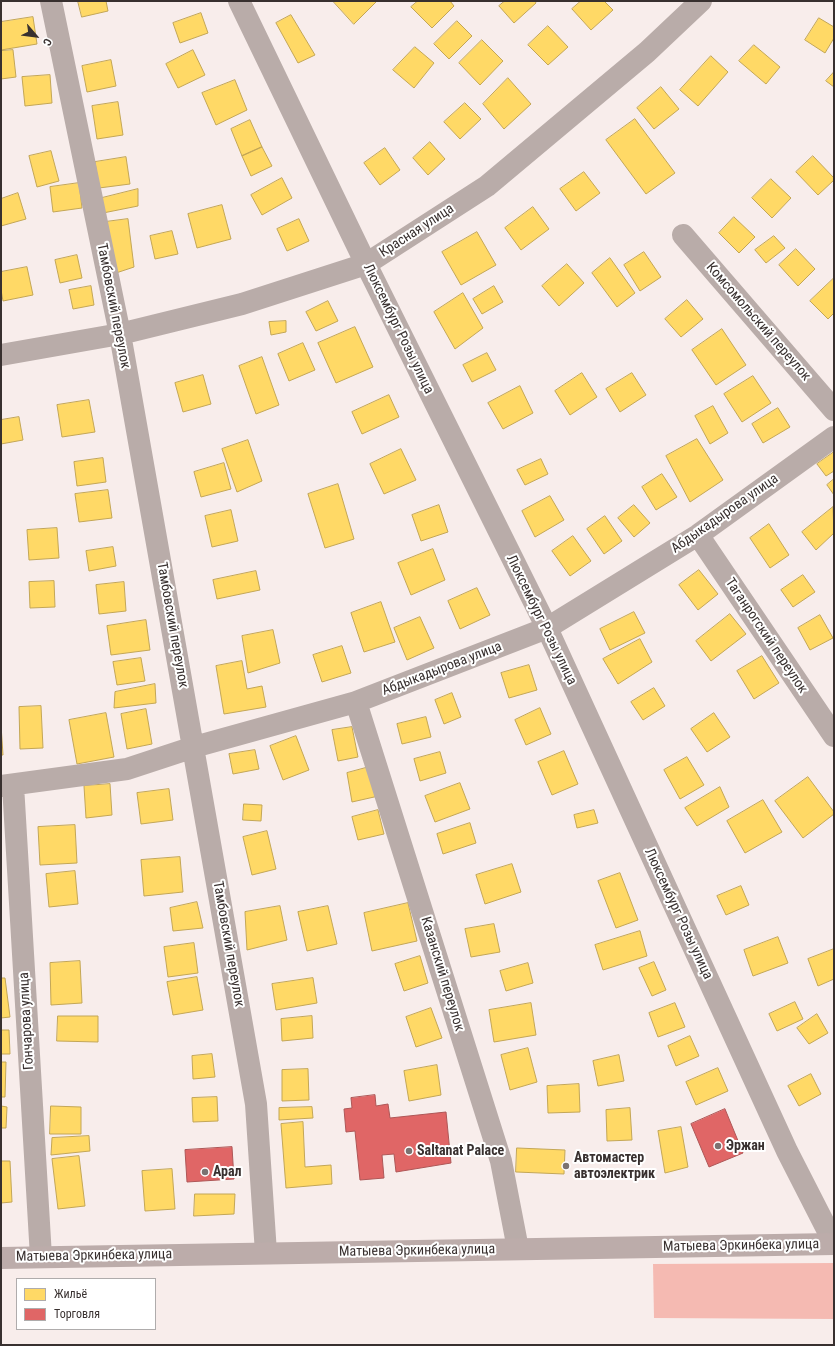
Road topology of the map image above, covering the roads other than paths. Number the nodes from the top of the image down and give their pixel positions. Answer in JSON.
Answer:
{"nodes":[{"id":1,"x":51,"y":1,"type":"edge"},
{"id":2,"x":239,"y":1,"type":"edge"},
{"id":3,"x":701,"y":1,"type":"edge"},
{"id":4,"x":682,"y":235,"type":"dead end"},
{"id":5,"x":366,"y":264,"type":"junction"},
{"id":6,"x":120,"y":334,"type":"junction"},
{"id":7,"x":1,"y":355,"type":"edge"},
{"id":8,"x":834,"y":410,"type":"edge"},
{"id":9,"x":834,"y":437,"type":"edge"},
{"id":10,"x":698,"y":535,"type":"junction"},
{"id":11,"x":547,"y":628,"type":"junction"},
{"id":12,"x":356,"y":702,"type":"junction"},
{"id":13,"x":834,"y":736,"type":"edge"},
{"id":14,"x":194,"y":747,"type":"junction"},
{"id":15,"x":7,"y":786,"type":"edge"},
{"id":16,"x":834,"y":1244,"type":"edge"},
{"id":17,"x":518,"y":1249,"type":"junction"},
{"id":18,"x":266,"y":1253,"type":"junction"},
{"id":19,"x":41,"y":1257,"type":"junction"},
{"id":20,"x":1,"y":1258,"type":"edge"}],
"edges":[{"from":1,"to":6,"type":"street","name":"Тамбовский переулок"},
{"from":2,"to":5,"type":"street","name":"Люксембург Розы улица"},
{"from":3,"to":5,"type":"street","name":"Красная улица"},
{"from":4,"to":8,"type":"street","name":"Комсомольский переулок"},
{"from":5,"to":6,"type":"street","name":"Красная улица"},
{"from":5,"to":11,"type":"street","name":"Люксембург Розы улица"},
{"from":6,"to":7,"type":"street","name":"Красная улица"},
{"from":6,"to":14,"type":"street","name":"Тамбовский переулок"},
{"from":9,"to":10,"type":"street","name":"Абдыкадырова улица"},
{"from":10,"to":11,"type":"street","name":"Абдыкадырова улица"},
{"from":10,"to":13,"type":"street","name":"Таганрогский переулок"},
{"from":11,"to":12,"type":"street","name":"Абдыкадырова улица"},
{"from":11,"to":16,"type":"street","name":"Люксембург Розы улица"},
{"from":12,"to":14,"type":"street","name":"Абдыкадырова улица"},
{"from":12,"to":17,"type":"street","name":"Казанский переулок"},
{"from":14,"to":15,"type":"street","name":"Абдыкадырова улица"},
{"from":14,"to":18,"type":"street","name":"Тамбовский переулок"},
{"from":15,"to":19,"type":"street","name":"Гончарова улица"},
{"from":16,"to":17,"type":"main road","name":"Матыева Эркинбека улица"},
{"from":17,"to":18,"type":"main road","name":"Матыева Эркинбека улица"},
{"from":18,"to":19,"type":"main road","name":"Матыева Эркинбека улица"},
{"from":19,"to":20,"type":"main road","name":"Матыева Эркинбека улица"}]}
